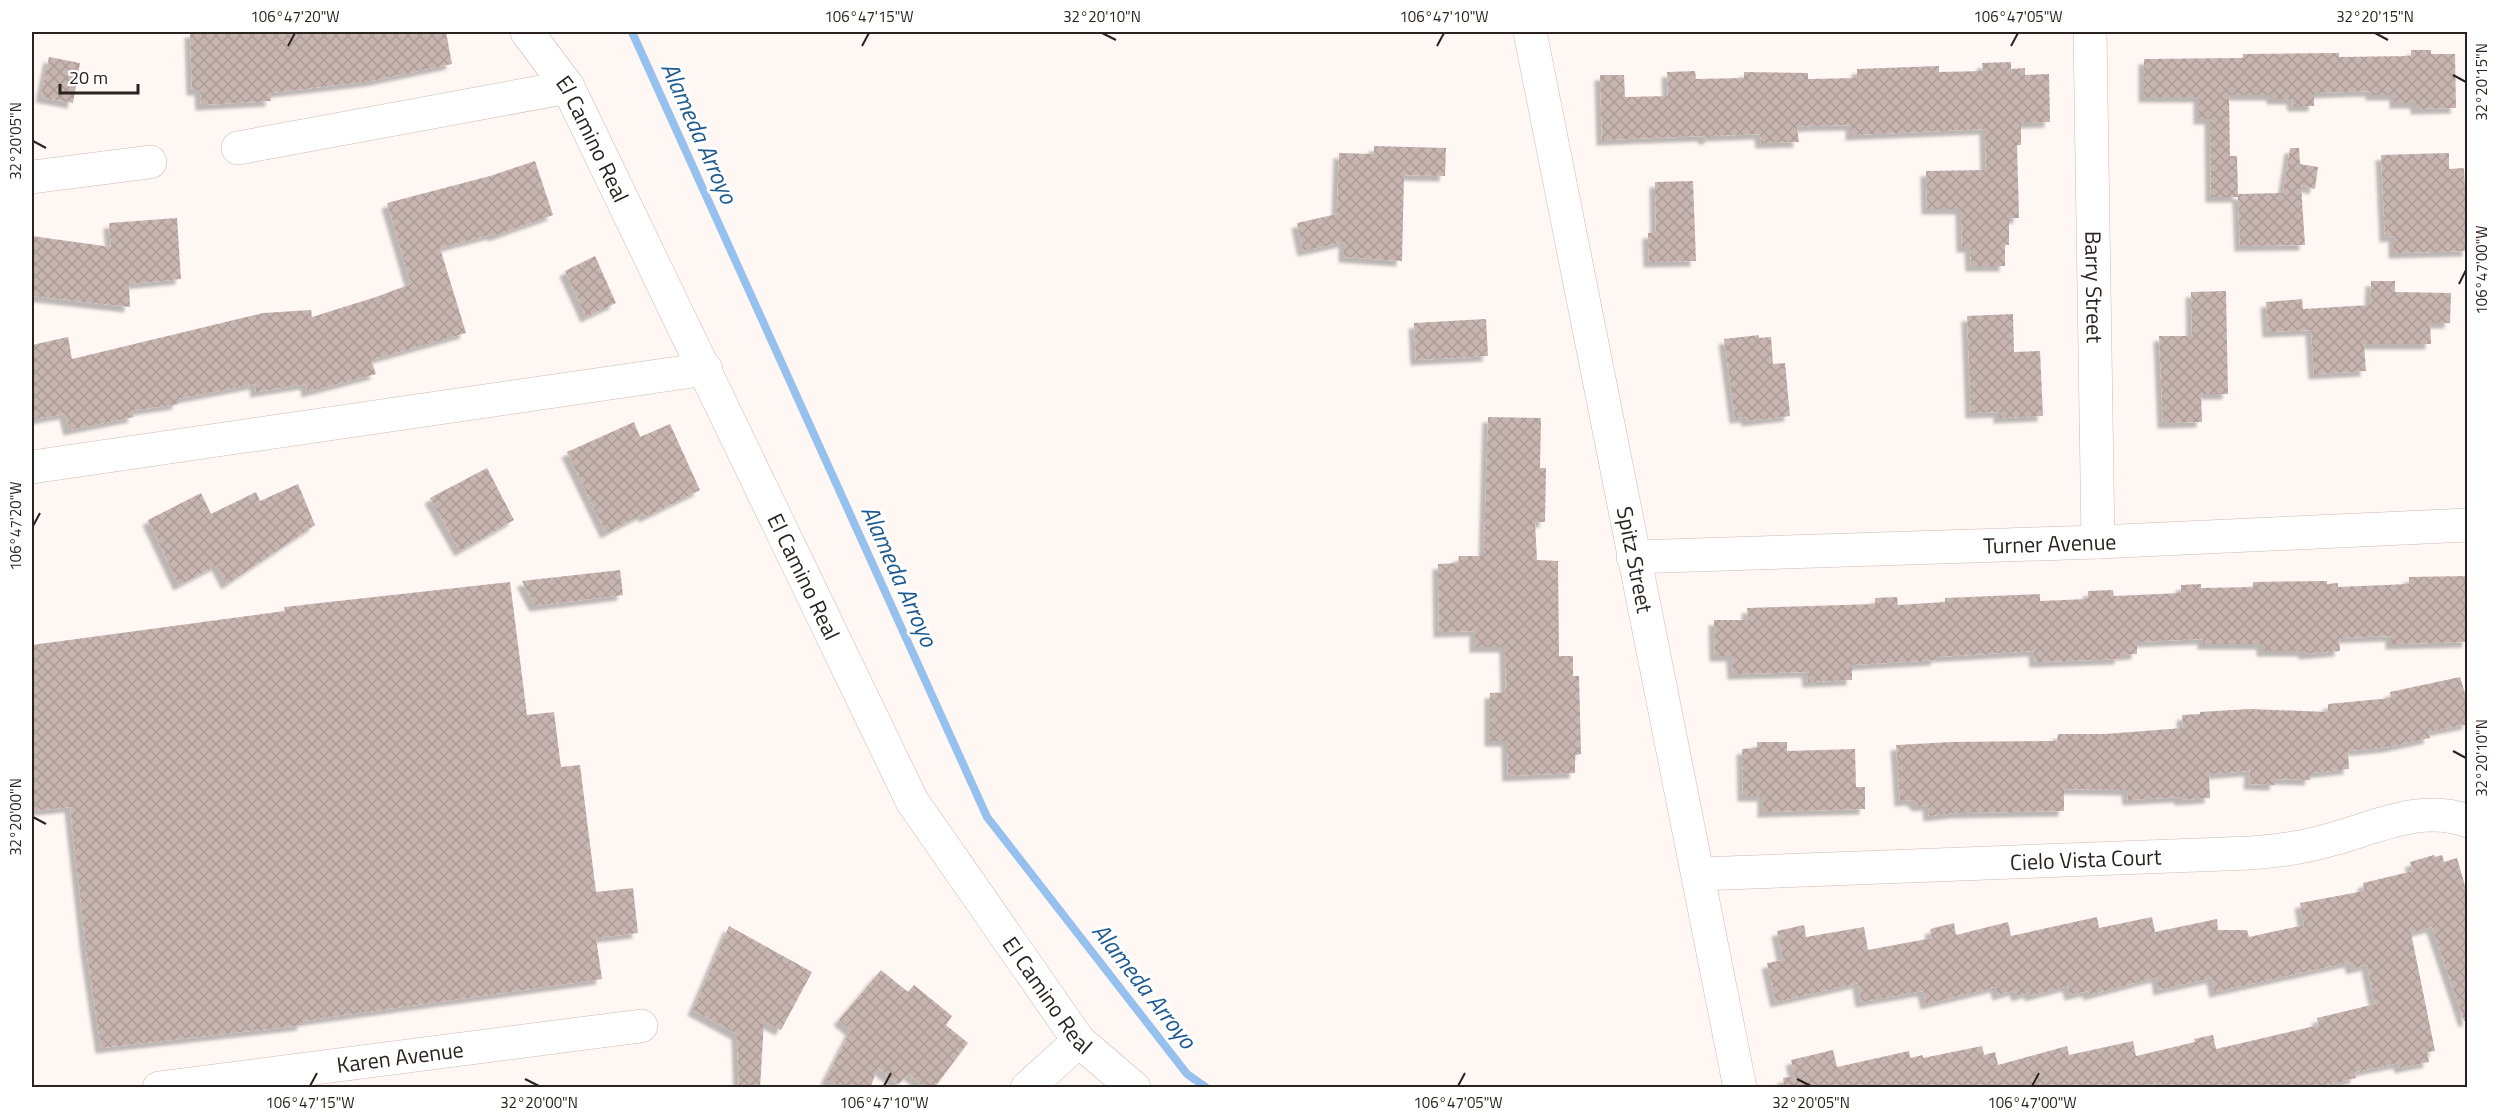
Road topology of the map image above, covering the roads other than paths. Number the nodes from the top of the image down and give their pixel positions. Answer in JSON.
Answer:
{"nodes":[{"id":1,"x":526,"y":32,"type":"edge"},
{"id":2,"x":1530,"y":32,"type":"edge"},
{"id":3,"x":2090,"y":32,"type":"edge"},
{"id":4,"x":568,"y":87,"type":"junction"},
{"id":5,"x":238,"y":148,"type":"dead end"},
{"id":6,"x":150,"y":162,"type":"dead end"},
{"id":7,"x":32,"y":177,"type":"edge"},
{"id":8,"x":706,"y":369,"type":"junction"},
{"id":9,"x":32,"y":467,"type":"edge"},
{"id":10,"x":2468,"y":525,"type":"edge"},
{"id":11,"x":2098,"y":542,"type":"junction"},
{"id":12,"x":1633,"y":557,"type":"junction"},
{"id":13,"x":2468,"y":821,"type":"edge"},
{"id":14,"x":1700,"y":874,"type":"junction"},
{"id":15,"x":641,"y":1026,"type":"dead end"},
{"id":16,"x":1079,"y":1041,"type":"junction"},
{"id":17,"x":159,"y":1088,"type":"edge"},
{"id":18,"x":1027,"y":1088,"type":"edge"},
{"id":19,"x":1134,"y":1088,"type":"edge"},
{"id":20,"x":1740,"y":1088,"type":"edge"}],
"edges":[{"from":1,"to":4,"type":"street","name":"El Camino Real"},
{"from":2,"to":12,"type":"street","name":"Spitz Street"},
{"from":3,"to":11,"type":"street","name":"Barry Street"},
{"from":4,"to":5,"type":"street"},
{"from":4,"to":8,"type":"street","name":"El Camino Real"},
{"from":6,"to":7,"type":"street"},
{"from":8,"to":9,"type":"street"},
{"from":8,"to":16,"type":"street","name":"El Camino Real"},
{"from":10,"to":11,"type":"street","name":"Turner Avenue"},
{"from":11,"to":12,"type":"street","name":"Turner Avenue"},
{"from":12,"to":14,"type":"street","name":"Spitz Street"},
{"from":13,"to":14,"type":"street","name":"Cielo Vista Court"},
{"from":14,"to":20,"type":"street","name":"Spitz Street"},
{"from":15,"to":17,"type":"street","name":"Karen Avenue"},
{"from":16,"to":18,"type":"street"},
{"from":16,"to":19,"type":"street","name":"El Camino Real"}]}
